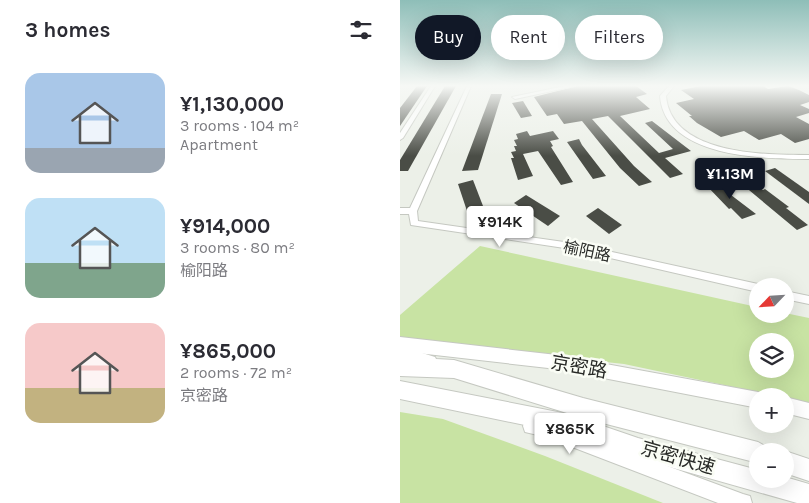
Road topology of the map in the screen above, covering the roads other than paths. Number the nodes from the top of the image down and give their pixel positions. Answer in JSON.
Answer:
{"nodes":[{"id":1,"x":418,"y":109,"type":"edge"},
{"id":2,"x":458,"y":109,"type":"edge"},
{"id":3,"x":665,"y":109,"type":"edge"},
{"id":4,"x":400,"y":138,"type":"edge"},
{"id":5,"x":809,"y":157,"type":"edge"},
{"id":6,"x":400,"y":211,"type":"edge"},
{"id":7,"x":413,"y":211,"type":"junction"},
{"id":8,"x":749,"y":286,"type":"edge"},
{"id":9,"x":794,"y":297,"type":"edge"},
{"id":10,"x":809,"y":300,"type":"edge"},
{"id":11,"x":400,"y":344,"type":"edge"},
{"id":12,"x":400,"y":354,"type":"edge"},
{"id":13,"x":400,"y":367,"type":"edge"},
{"id":14,"x":454,"y":369,"type":"junction"},
{"id":15,"x":402,"y":394,"type":"edge"},
{"id":16,"x":749,"y":398,"type":"edge"},
{"id":17,"x":794,"y":407,"type":"edge"},
{"id":18,"x":809,"y":411,"type":"edge"},
{"id":19,"x":749,"y":451,"type":"edge"},
{"id":20,"x":794,"y":465,"type":"edge"},
{"id":21,"x":809,"y":470,"type":"edge"},
{"id":22,"x":809,"y":495,"type":"edge"},
{"id":23,"x":743,"y":503,"type":"edge"}],
"edges":[{"from":1,"to":4,"type":"street"},
{"from":2,"to":7,"type":"street"},
{"from":3,"to":5,"type":"street"},
{"from":6,"to":7,"type":"street"},
{"from":7,"to":8,"type":"street","name":"榆阳路"},
{"from":9,"to":10,"type":"street"},
{"from":11,"to":16,"type":"main road","name":"京密路"},
{"from":12,"to":14,"type":"highway"},
{"from":13,"to":14,"type":"highway","name":"京密快速"},
{"from":14,"to":19,"type":"highway","name":"京密快速"},
{"from":15,"to":22,"type":"highway","name":"京密快速"},
{"from":15,"to":23,"type":"main road"},
{"from":17,"to":18,"type":"main road"},
{"from":20,"to":21,"type":"highway"}]}
